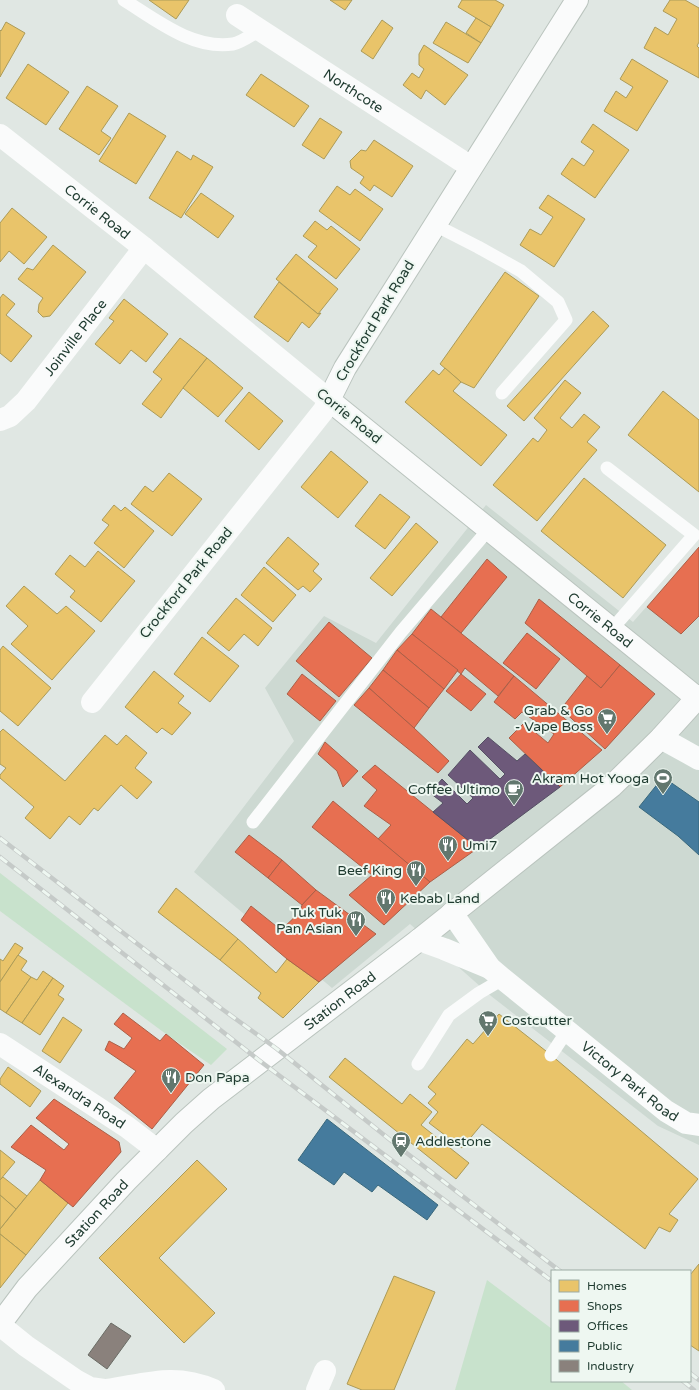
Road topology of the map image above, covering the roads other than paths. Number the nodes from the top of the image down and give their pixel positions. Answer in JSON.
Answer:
{"nodes":[{"id":1,"x":124,"y":0,"type":"edge"},
{"id":2,"x":577,"y":0,"type":"edge"},
{"id":3,"x":237,"y":15,"type":"dead end"},
{"id":4,"x":260,"y":30,"type":"junction"},
{"id":5,"x":0,"y":135,"type":"edge"},
{"id":6,"x":471,"y":167,"type":"junction"},
{"id":7,"x":435,"y":225,"type":"junction"},
{"id":8,"x":144,"y":248,"type":"junction"},
{"id":9,"x":502,"y":393,"type":"dead end"},
{"id":10,"x":329,"y":400,"type":"junction"},
{"id":11,"x":0,"y":420,"type":"edge"},
{"id":12,"x":607,"y":468,"type":"dead end"},
{"id":13,"x":489,"y":529,"type":"junction"},
{"id":14,"x":612,"y":630,"type":"junction"},
{"id":15,"x":698,"y":697,"type":"edge"},
{"id":16,"x":92,"y":702,"type":"dead end"},
{"id":17,"x":661,"y":738,"type":"junction"},
{"id":18,"x":699,"y":760,"type":"edge"},
{"id":19,"x":253,"y":822,"type":"dead end"},
{"id":20,"x":452,"y":913,"type":"junction"},
{"id":21,"x":419,"y":940,"type":"junction"},
{"id":22,"x":497,"y":974,"type":"junction"},
{"id":23,"x":567,"y":1031,"type":"junction"},
{"id":24,"x":0,"y":1044,"type":"edge"},
{"id":25,"x":551,"y":1055,"type":"dead end"},
{"id":26,"x":418,"y":1064,"type":"dead end"},
{"id":27,"x":699,"y":1125,"type":"edge"},
{"id":28,"x":157,"y":1150,"type":"junction"},
{"id":29,"x":0,"y":1324,"type":"edge"},
{"id":30,"x":104,"y":1390,"type":"edge"},
{"id":31,"x":107,"y":1390,"type":"edge"},
{"id":32,"x":214,"y":1390,"type":"edge"}],
"edges":[{"from":1,"to":4,"type":"lane"},
{"from":2,"to":6,"type":"street","name":"Crockford Park Road"},
{"from":3,"to":4,"type":"street","name":"Northcote"},
{"from":4,"to":6,"type":"street","name":"Northcote"},
{"from":5,"to":8,"type":"street","name":"Corrie Road"},
{"from":6,"to":7,"type":"street","name":"Crockford Park Road"},
{"from":7,"to":9,"type":"lane"},
{"from":7,"to":10,"type":"street","name":"Crockford Park Road"},
{"from":8,"to":10,"type":"street","name":"Corrie Road"},
{"from":8,"to":11,"type":"street","name":"Joinville Place"},
{"from":10,"to":13,"type":"street","name":"Corrie Road"},
{"from":10,"to":16,"type":"street","name":"Crockford Park Road"},
{"from":12,"to":14,"type":"lane"},
{"from":13,"to":14,"type":"street","name":"Corrie Road"},
{"from":13,"to":19,"type":"lane"},
{"from":14,"to":15,"type":"street","name":"Corrie Road"},
{"from":15,"to":17,"type":"street","name":"Station Road"},
{"from":17,"to":18,"type":"street"},
{"from":17,"to":20,"type":"street","name":"Station Road"},
{"from":20,"to":21,"type":"street","name":"Station Road"},
{"from":20,"to":22,"type":"street","name":"Victory Park Road"},
{"from":21,"to":22,"type":"street","name":"Victory Park Road"},
{"from":21,"to":28,"type":"street","name":"Station Road"},
{"from":22,"to":23,"type":"street","name":"Victory Park Road"},
{"from":22,"to":26,"type":"lane"},
{"from":23,"to":25,"type":"lane"},
{"from":23,"to":27,"type":"street","name":"Victory Park Road"},
{"from":24,"to":28,"type":"street","name":"Alexandra Road"},
{"from":28,"to":29,"type":"street","name":"Station Road"},
{"from":29,"to":30,"type":"street"},
{"from":31,"to":32,"type":"street"}]}
